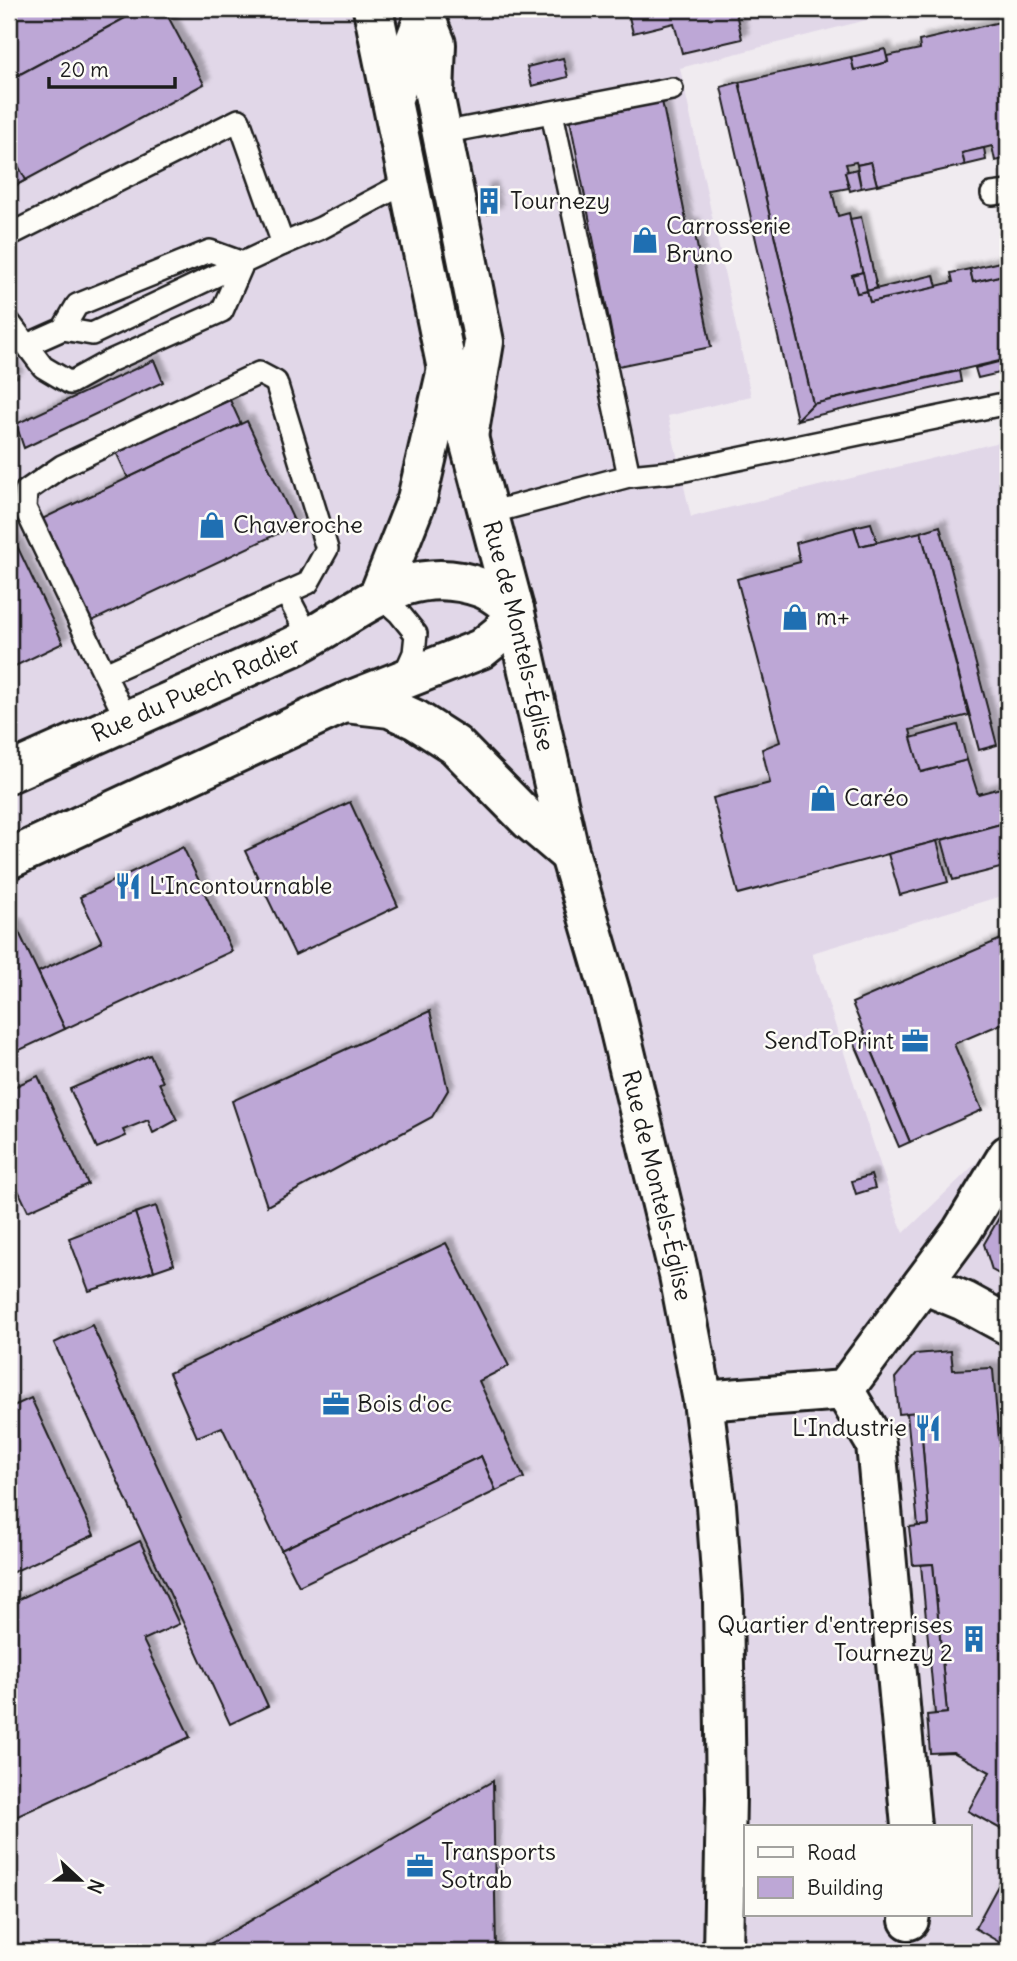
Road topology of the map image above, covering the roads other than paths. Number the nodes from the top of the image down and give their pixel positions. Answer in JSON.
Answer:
{"nodes":[{"id":1,"x":373,"y":9,"type":"edge"},
{"id":2,"x":426,"y":13,"type":"edge"},
{"id":3,"x":673,"y":89,"type":"dead end"},
{"id":4,"x":392,"y":100,"type":"junction"},
{"id":5,"x":552,"y":113,"type":"junction"},
{"id":6,"x":442,"y":134,"type":"junction"},
{"id":7,"x":409,"y":181,"type":"junction"},
{"id":8,"x":9,"y":234,"type":"edge"},
{"id":9,"x":283,"y":244,"type":"junction"},
{"id":10,"x":243,"y":263,"type":"junction"},
{"id":11,"x":9,"y":322,"type":"edge"},
{"id":12,"x":63,"y":329,"type":"junction"},
{"id":13,"x":27,"y":345,"type":"junction"},
{"id":14,"x":447,"y":369,"type":"junction"},
{"id":15,"x":1008,"y":403,"type":"edge"},
{"id":16,"x":468,"y":437,"type":"junction"},
{"id":17,"x":629,"y":476,"type":"junction"},
{"id":18,"x":489,"y":513,"type":"junction"},
{"id":19,"x":286,"y":593,"type":"junction"},
{"id":20,"x":379,"y":595,"type":"junction"},
{"id":21,"x":514,"y":608,"type":"junction"},
{"id":22,"x":310,"y":639,"type":"junction"},
{"id":23,"x":105,"y":674,"type":"junction"},
{"id":24,"x":402,"y":680,"type":"junction"},
{"id":25,"x":344,"y":703,"type":"junction"},
{"id":26,"x":127,"y":720,"type":"junction"},
{"id":27,"x":9,"y":774,"type":"edge"},
{"id":28,"x":569,"y":855,"type":"junction"},
{"id":29,"x":9,"y":859,"type":"edge"},
{"id":30,"x":1008,"y":1155,"type":"edge"},
{"id":31,"x":923,"y":1284,"type":"junction"},
{"id":32,"x":1008,"y":1325,"type":"edge"},
{"id":33,"x":844,"y":1391,"type":"junction"},
{"id":34,"x":703,"y":1401,"type":"junction"},
{"id":35,"x":911,"y":1825,"type":"edge"},
{"id":36,"x":723,"y":1952,"type":"edge"}],
"edges":[{"from":1,"to":4,"type":"street","name":"Rue de Montels-Église"},
{"from":2,"to":4,"type":"street"},
{"from":2,"to":6,"type":"street","name":"Rue de Montels-Église"},
{"from":3,"to":5,"type":"lane"},
{"from":4,"to":7,"type":"street","name":"Rue de Montels-Église"},
{"from":5,"to":6,"type":"lane"},
{"from":5,"to":17,"type":"lane"},
{"from":6,"to":16,"type":"street","name":"Rue de Montels-Église"},
{"from":7,"to":9,"type":"lane"},
{"from":7,"to":14,"type":"street","name":"Rue de Montels-Église"},
{"from":8,"to":9,"type":"lane"},
{"from":9,"to":10,"type":"lane"},
{"from":10,"to":12,"type":"lane"},
{"from":10,"to":12,"type":"lane"},
{"from":10,"to":13,"type":"lane"},
{"from":11,"to":13,"type":"lane"},
{"from":12,"to":13,"type":"lane"},
{"from":14,"to":16,"type":"street","name":"Rue de Montels-Église"},
{"from":14,"to":20,"type":"street"},
{"from":15,"to":17,"type":"lane"},
{"from":16,"to":18,"type":"street","name":"Rue de Montels-Église"},
{"from":17,"to":18,"type":"lane"},
{"from":18,"to":21,"type":"street","name":"Rue de Montels-Église"},
{"from":19,"to":22,"type":"lane"},
{"from":19,"to":23,"type":"lane"},
{"from":19,"to":23,"type":"lane"},
{"from":20,"to":21,"type":"street","name":"Rue du Puech Radier"},
{"from":20,"to":22,"type":"street","name":"Rue du Puech Radier"},
{"from":20,"to":24,"type":"lane"},
{"from":21,"to":24,"type":"street"},
{"from":21,"to":28,"type":"street","name":"Rue de Montels-Église"},
{"from":22,"to":26,"type":"street","name":"Rue du Puech Radier"},
{"from":23,"to":26,"type":"lane"},
{"from":24,"to":25,"type":"street"},
{"from":25,"to":28,"type":"street"},
{"from":25,"to":29,"type":"street"},
{"from":26,"to":27,"type":"street","name":"Rue du Puech Radier"},
{"from":28,"to":34,"type":"street","name":"Rue de Montels-Église"},
{"from":30,"to":31,"type":"street"},
{"from":31,"to":32,"type":"street"},
{"from":31,"to":33,"type":"street"},
{"from":33,"to":34,"type":"street"},
{"from":33,"to":35,"type":"street"},
{"from":34,"to":36,"type":"street","name":"Rue de Montels-Église"}]}
